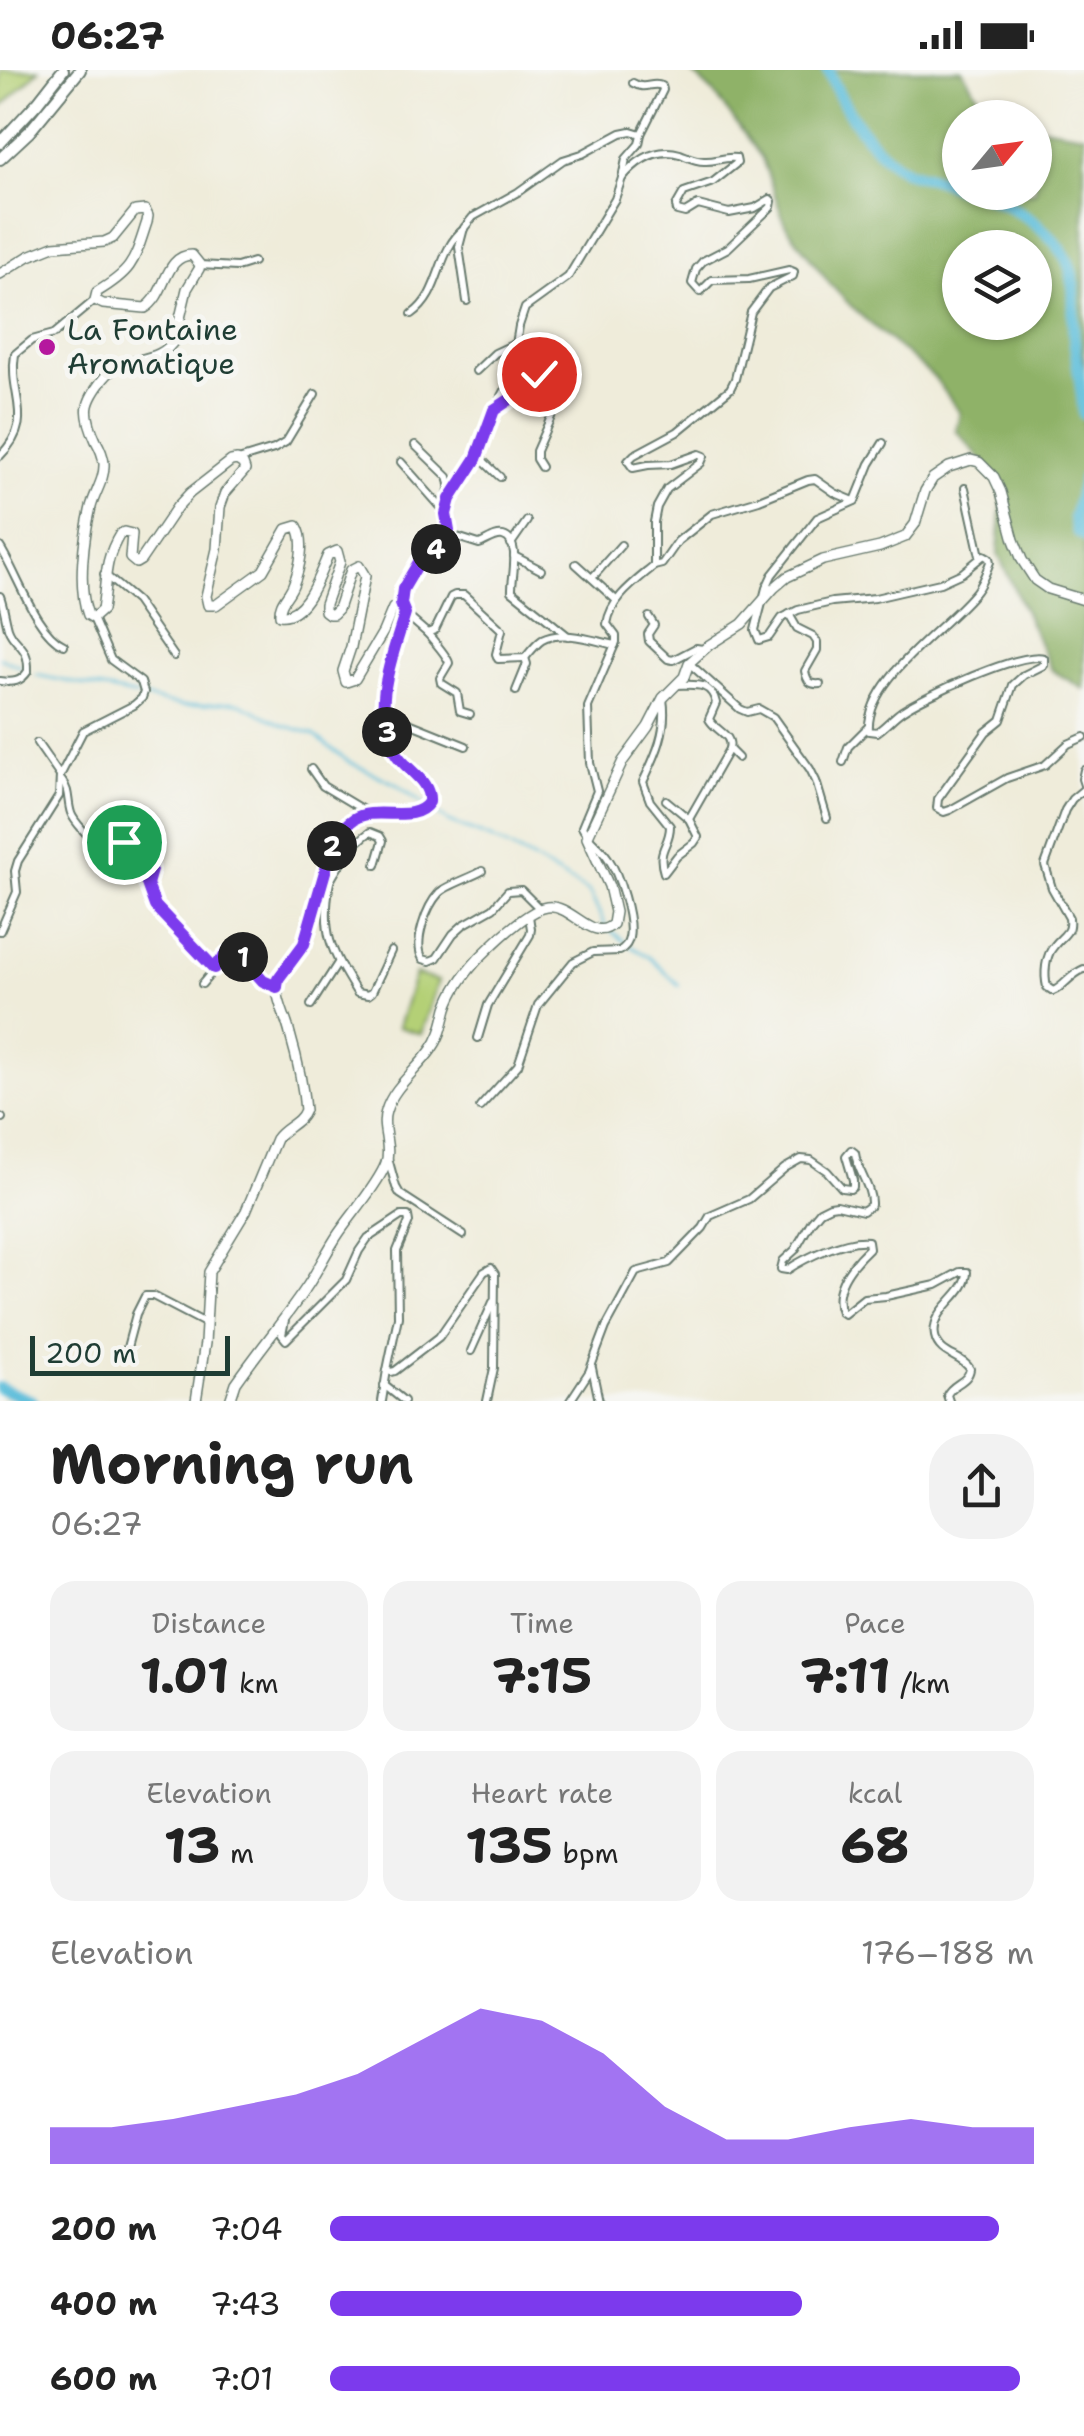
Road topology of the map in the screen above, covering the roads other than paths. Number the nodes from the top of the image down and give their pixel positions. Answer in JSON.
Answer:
{"nodes":[{"id":1,"x":62,"y":70,"type":"edge"},
{"id":2,"x":80,"y":70,"type":"edge"},
{"id":3,"x":633,"y":82,"type":"dead end"},
{"id":4,"x":641,"y":134,"type":"junction"},
{"id":5,"x":0,"y":143,"type":"edge"},
{"id":6,"x":0,"y":159,"type":"edge"},
{"id":7,"x":622,"y":178,"type":"junction"},
{"id":8,"x":464,"y":228,"type":"junction"},
{"id":9,"x":253,"y":262,"type":"dead end"},
{"id":10,"x":200,"y":265,"type":"junction"},
{"id":11,"x":0,"y":274,"type":"edge"},
{"id":12,"x":96,"y":300,"type":"junction"},
{"id":13,"x":467,"y":302,"type":"dead end"},
{"id":14,"x":412,"y":314,"type":"dead end"},
{"id":15,"x":516,"y":348,"type":"junction"},
{"id":16,"x":476,"y":372,"type":"dead end"},
{"id":17,"x":315,"y":394,"type":"dead end"},
{"id":18,"x":494,"y":410,"type":"junction"},
{"id":19,"x":883,"y":443,"type":"dead end"},
{"id":20,"x":415,"y":445,"type":"dead end"},
{"id":21,"x":477,"y":455,"type":"junction"},
{"id":22,"x":0,"y":456,"type":"edge"},
{"id":23,"x":237,"y":460,"type":"junction"},
{"id":24,"x":401,"y":462,"type":"dead end"},
{"id":25,"x":541,"y":467,"type":"dead end"},
{"id":26,"x":500,"y":478,"type":"dead end"},
{"id":27,"x":965,"y":488,"type":"dead end"},
{"id":28,"x":855,"y":501,"type":"junction"},
{"id":29,"x":447,"y":512,"type":"junction"},
{"id":30,"x":527,"y":521,"type":"dead end"},
{"id":31,"x":511,"y":544,"type":"junction"},
{"id":32,"x":621,"y":545,"type":"dead end"},
{"id":33,"x":0,"y":547,"type":"edge"},
{"id":34,"x":438,"y":548,"type":"junction"},
{"id":35,"x":514,"y":556,"type":"junction"},
{"id":36,"x":980,"y":556,"type":"junction"},
{"id":37,"x":576,"y":564,"type":"dead end"},
{"id":38,"x":654,"y":566,"type":"junction"},
{"id":39,"x":541,"y":570,"type":"dead end"},
{"id":40,"x":104,"y":574,"type":"junction"},
{"id":41,"x":592,"y":578,"type":"junction"},
{"id":42,"x":0,"y":596,"type":"edge"},
{"id":43,"x":764,"y":598,"type":"junction"},
{"id":44,"x":616,"y":600,"type":"junction"},
{"id":45,"x":1084,"y":600,"type":"edge"},
{"id":46,"x":403,"y":609,"type":"junction"},
{"id":47,"x":789,"y":614,"type":"junction"},
{"id":48,"x":649,"y":616,"type":"dead end"},
{"id":49,"x":93,"y":618,"type":"junction"},
{"id":50,"x":428,"y":634,"type":"junction"},
{"id":51,"x":569,"y":637,"type":"junction"},
{"id":52,"x":64,"y":645,"type":"dead end"},
{"id":53,"x":615,"y":645,"type":"junction"},
{"id":54,"x":704,"y":650,"type":"junction"},
{"id":55,"x":174,"y":656,"type":"dead end"},
{"id":56,"x":525,"y":658,"type":"junction"},
{"id":57,"x":689,"y":663,"type":"junction"},
{"id":58,"x":0,"y":682,"type":"edge"},
{"id":59,"x":820,"y":684,"type":"dead end"},
{"id":60,"x":676,"y":685,"type":"junction"},
{"id":61,"x":516,"y":691,"type":"dead end"},
{"id":62,"x":663,"y":698,"type":"junction"},
{"id":63,"x":384,"y":712,"type":"junction"},
{"id":64,"x":470,"y":714,"type":"dead end"},
{"id":65,"x":868,"y":728,"type":"junction"},
{"id":66,"x":1084,"y":737,"type":"edge"},
{"id":67,"x":36,"y":743,"type":"dead end"},
{"id":68,"x":466,"y":746,"type":"dead end"},
{"id":69,"x":729,"y":749,"type":"junction"},
{"id":70,"x":738,"y":758,"type":"dead end"},
{"id":71,"x":842,"y":762,"type":"dead end"},
{"id":72,"x":311,"y":769,"type":"dead end"},
{"id":73,"x":1084,"y":770,"type":"edge"},
{"id":74,"x":60,"y":778,"type":"junction"},
{"id":75,"x":1084,"y":787,"type":"edge"},
{"id":76,"x":666,"y":800,"type":"dead end"},
{"id":77,"x":368,"y":814,"type":"junction"},
{"id":78,"x":826,"y":818,"type":"dead end"},
{"id":79,"x":689,"y":819,"type":"junction"},
{"id":80,"x":588,"y":838,"type":"junction"},
{"id":81,"x":376,"y":865,"type":"dead end"},
{"id":82,"x":482,"y":872,"type":"dead end"},
{"id":83,"x":327,"y":880,"type":"junction"},
{"id":84,"x":540,"y":909,"type":"junction"},
{"id":85,"x":10,"y":912,"type":"junction"},
{"id":86,"x":528,"y":916,"type":"junction"},
{"id":87,"x":0,"y":919,"type":"edge"},
{"id":88,"x":0,"y":932,"type":"edge"},
{"id":89,"x":391,"y":951,"type":"dead end"},
{"id":90,"x":338,"y":963,"type":"junction"},
{"id":91,"x":214,"y":968,"type":"junction"},
{"id":92,"x":1084,"y":969,"type":"edge"},
{"id":93,"x":202,"y":984,"type":"dead end"},
{"id":94,"x":277,"y":987,"type":"junction"},
{"id":95,"x":312,"y":1005,"type":"dead end"},
{"id":96,"x":478,"y":1038,"type":"dead end"},
{"id":97,"x":480,"y":1107,"type":"dead end"},
{"id":98,"x":388,"y":1158,"type":"junction"},
{"id":99,"x":463,"y":1235,"type":"dead end"},
{"id":100,"x":494,"y":1299,"type":"junction"},
{"id":101,"x":286,"y":1314,"type":"junction"},
{"id":102,"x":206,"y":1324,"type":"junction"},
{"id":103,"x":471,"y":1350,"type":"dead end"},
{"id":104,"x":125,"y":1356,"type":"dead end"},
{"id":105,"x":591,"y":1366,"type":"junction"},
{"id":106,"x":387,"y":1370,"type":"junction"},
{"id":107,"x":383,"y":1385,"type":"junction"},
{"id":108,"x":196,"y":1401,"type":"edge"},
{"id":109,"x":230,"y":1401,"type":"edge"},
{"id":110,"x":382,"y":1401,"type":"edge"},
{"id":111,"x":404,"y":1401,"type":"edge"},
{"id":112,"x":487,"y":1401,"type":"edge"},
{"id":113,"x":570,"y":1401,"type":"edge"},
{"id":114,"x":598,"y":1401,"type":"edge"},
{"id":115,"x":949,"y":1401,"type":"edge"}],
"edges":[{"from":1,"to":5,"type":"highway"},
{"from":2,"to":6,"type":"highway"},
{"from":3,"to":4,"type":"street"},
{"from":4,"to":7,"type":"street"},
{"from":4,"to":8,"type":"street"},
{"from":7,"to":15,"type":"street"},
{"from":7,"to":38,"type":"street"},
{"from":8,"to":13,"type":"street"},
{"from":8,"to":14,"type":"street"},
{"from":9,"to":10,"type":"street"},
{"from":10,"to":12,"type":"main road"},
{"from":10,"to":49,"type":"main road"},
{"from":11,"to":12,"type":"main road"},
{"from":12,"to":22,"type":"street"},
{"from":15,"to":16,"type":"street"},
{"from":15,"to":18,"type":"street"},
{"from":17,"to":23,"type":"street"},
{"from":18,"to":21,"type":"street"},
{"from":18,"to":25,"type":"street"},
{"from":19,"to":28,"type":"street"},
{"from":20,"to":29,"type":"street"},
{"from":21,"to":26,"type":"street"},
{"from":21,"to":29,"type":"street"},
{"from":23,"to":40,"type":"main road"},
{"from":23,"to":46,"type":"main road"},
{"from":24,"to":29,"type":"street"},
{"from":27,"to":36,"type":"street"},
{"from":28,"to":38,"type":"street"},
{"from":28,"to":43,"type":"street"},
{"from":29,"to":34,"type":"street"},
{"from":30,"to":31,"type":"street"},
{"from":31,"to":34,"type":"street"},
{"from":31,"to":35,"type":"street"},
{"from":32,"to":41,"type":"street"},
{"from":33,"to":52,"type":"street"},
{"from":34,"to":46,"type":"street"},
{"from":35,"to":39,"type":"street"},
{"from":35,"to":51,"type":"street"},
{"from":36,"to":47,"type":"street"},
{"from":36,"to":65,"type":"street"},
{"from":37,"to":41,"type":"street"},
{"from":38,"to":44,"type":"street"},
{"from":40,"to":49,"type":"main road"},
{"from":40,"to":55,"type":"street"},
{"from":41,"to":44,"type":"street"},
{"from":42,"to":58,"type":"street"},
{"from":43,"to":45,"type":"main road"},
{"from":43,"to":47,"type":"street"},
{"from":43,"to":54,"type":"main road"},
{"from":44,"to":53,"type":"street"},
{"from":46,"to":50,"type":"street"},
{"from":46,"to":63,"type":"main road"},
{"from":47,"to":59,"type":"street"},
{"from":48,"to":54,"type":"street"},
{"from":49,"to":74,"type":"street"},
{"from":50,"to":56,"type":"street"},
{"from":50,"to":64,"type":"street"},
{"from":51,"to":53,"type":"street"},
{"from":51,"to":56,"type":"street"},
{"from":53,"to":80,"type":"street"},
{"from":54,"to":57,"type":"main road"},
{"from":56,"to":61,"type":"street"},
{"from":57,"to":60,"type":"main road"},
{"from":57,"to":78,"type":"street"},
{"from":60,"to":62,"type":"main road"},
{"from":60,"to":69,"type":"street"},
{"from":62,"to":79,"type":"street"},
{"from":62,"to":80,"type":"main road"},
{"from":63,"to":68,"type":"street"},
{"from":63,"to":77,"type":"main road"},
{"from":65,"to":66,"type":"street"},
{"from":65,"to":71,"type":"street"},
{"from":67,"to":74,"type":"street"},
{"from":69,"to":70,"type":"street"},
{"from":69,"to":79,"type":"street"},
{"from":72,"to":77,"type":"street"},
{"from":73,"to":75,"type":"street"},
{"from":74,"to":85,"type":"street"},
{"from":74,"to":91,"type":"street"},
{"from":75,"to":92,"type":"street"},
{"from":76,"to":79,"type":"street"},
{"from":77,"to":83,"type":"main road"},
{"from":80,"to":84,"type":"main road"},
{"from":80,"to":97,"type":"street"},
{"from":81,"to":83,"type":"street"},
{"from":82,"to":84,"type":"street"},
{"from":83,"to":90,"type":"street"},
{"from":83,"to":94,"type":"main road"},
{"from":84,"to":86,"type":"main road"},
{"from":85,"to":87,"type":"street"},
{"from":85,"to":88,"type":"street"},
{"from":86,"to":96,"type":"street"},
{"from":86,"to":98,"type":"main road"},
{"from":89,"to":90,"type":"street"},
{"from":90,"to":95,"type":"street"},
{"from":91,"to":93,"type":"street"},
{"from":91,"to":94,"type":"street"},
{"from":94,"to":102,"type":"main road"},
{"from":98,"to":99,"type":"street"},
{"from":98,"to":101,"type":"main road"},
{"from":100,"to":103,"type":"street"},
{"from":100,"to":106,"type":"street"},
{"from":100,"to":112,"type":"street"},
{"from":101,"to":106,"type":"street"},
{"from":101,"to":109,"type":"main road"},
{"from":102,"to":104,"type":"street"},
{"from":102,"to":108,"type":"main road"},
{"from":105,"to":113,"type":"street"},
{"from":105,"to":114,"type":"street"},
{"from":105,"to":115,"type":"street"},
{"from":106,"to":107,"type":"street"},
{"from":107,"to":110,"type":"street"},
{"from":107,"to":111,"type":"street"}]}
